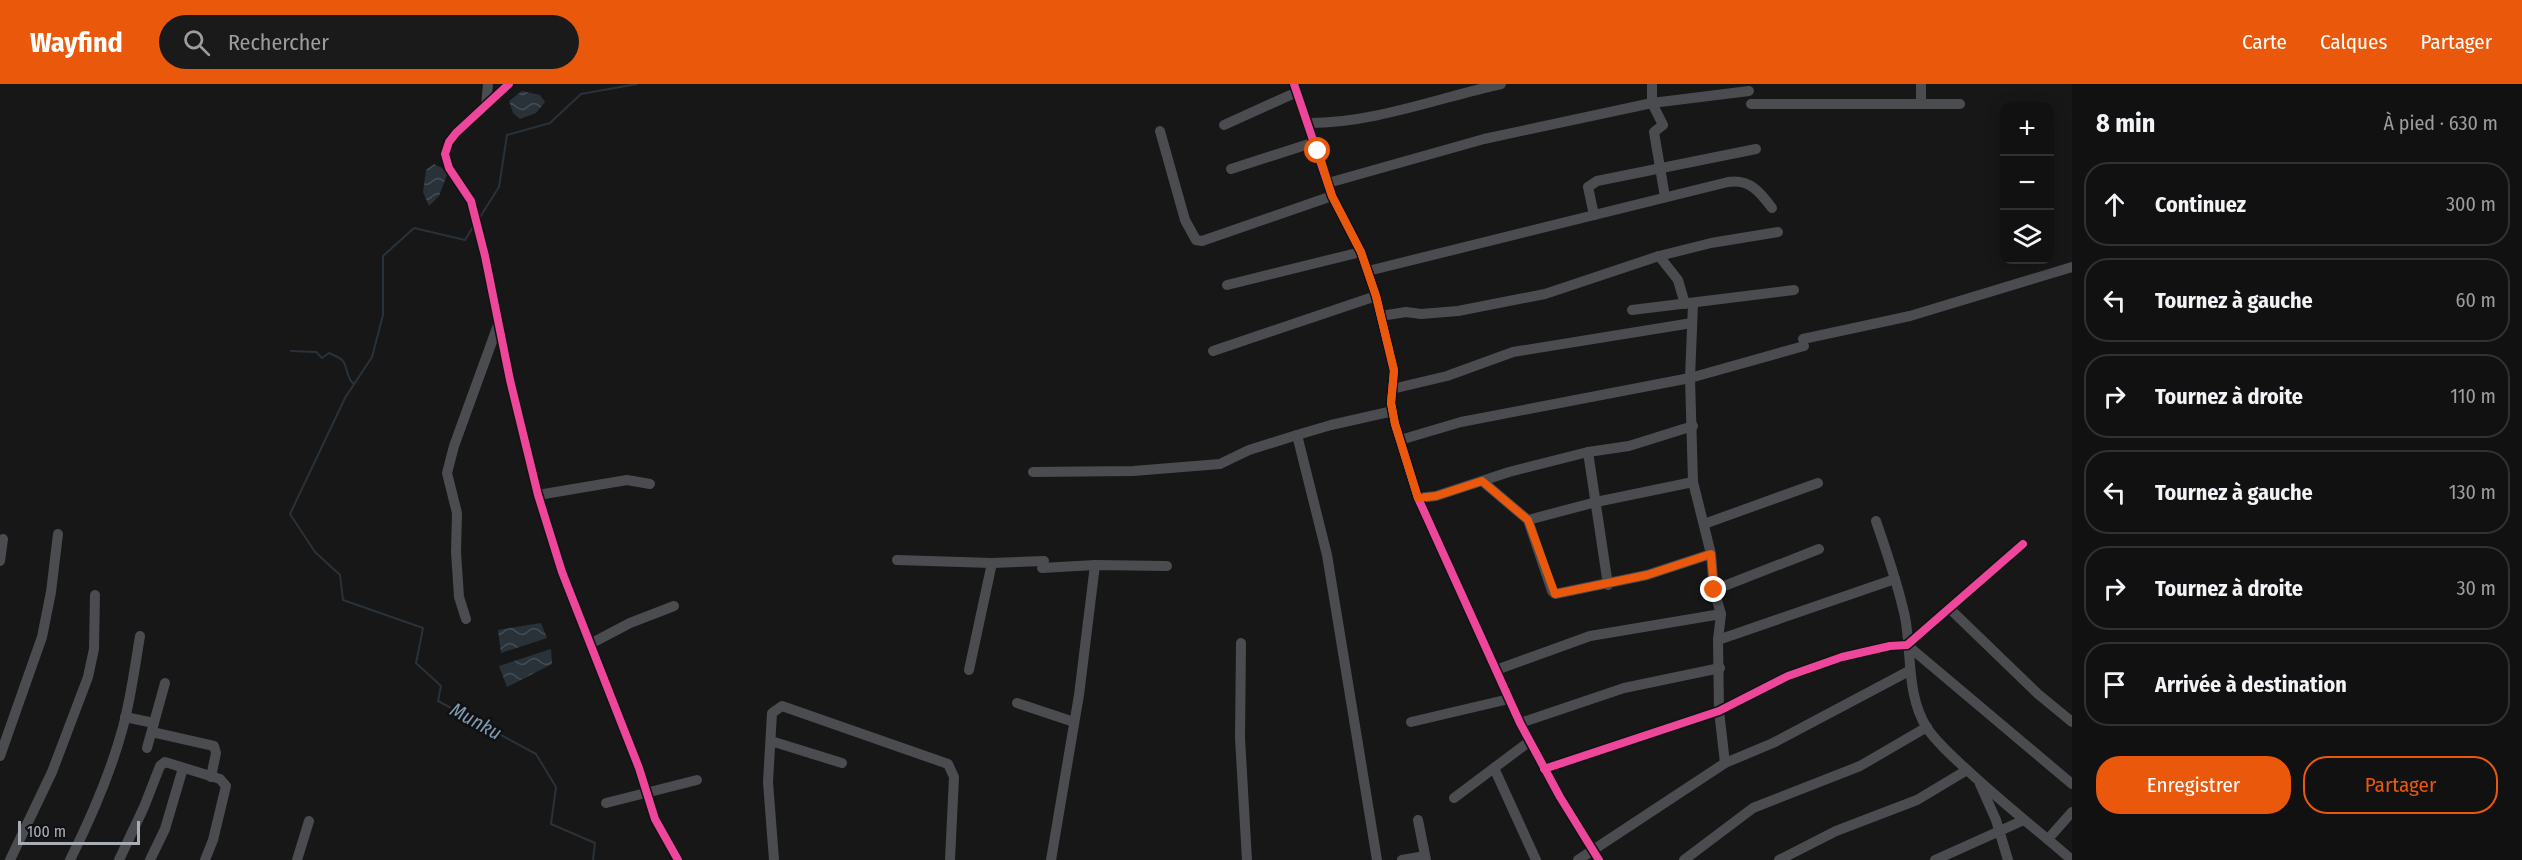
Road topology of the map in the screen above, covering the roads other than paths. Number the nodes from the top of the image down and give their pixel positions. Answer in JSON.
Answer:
{"nodes":[{"id":1,"x":488,"y":84,"type":"edge"},
{"id":2,"x":509,"y":84,"type":"edge"},
{"id":3,"x":1501,"y":84,"type":"edge"},
{"id":4,"x":1652,"y":84,"type":"edge"},
{"id":5,"x":1921,"y":84,"type":"edge"},
{"id":6,"x":1295,"y":88,"type":"edge"},
{"id":7,"x":1749,"y":92,"type":"dead end"},
{"id":8,"x":1652,"y":103,"type":"junction"},
{"id":9,"x":1751,"y":104,"type":"dead end"},
{"id":10,"x":1921,"y":104,"type":"junction"},
{"id":11,"x":1960,"y":104,"type":"dead end"},
{"id":12,"x":486,"y":106,"type":"junction"},
{"id":13,"x":1309,"y":123,"type":"junction"},
{"id":14,"x":1224,"y":125,"type":"dead end"},
{"id":15,"x":1160,"y":131,"type":"dead end"},
{"id":16,"x":1315,"y":142,"type":"junction"},
{"id":17,"x":1756,"y":149,"type":"dead end"},
{"id":18,"x":1662,"y":168,"type":"junction"},
{"id":19,"x":1231,"y":169,"type":"dead end"},
{"id":20,"x":1328,"y":183,"type":"junction"},
{"id":21,"x":1332,"y":196,"type":"junction"},
{"id":22,"x":1665,"y":197,"type":"junction"},
{"id":23,"x":1772,"y":208,"type":"dead end"},
{"id":24,"x":1594,"y":215,"type":"junction"},
{"id":25,"x":1778,"y":232,"type":"dead end"},
{"id":26,"x":1361,"y":252,"type":"junction"},
{"id":27,"x":1659,"y":256,"type":"junction"},
{"id":28,"x":2072,"y":267,"type":"edge"},
{"id":29,"x":1368,"y":272,"type":"junction"},
{"id":30,"x":1227,"y":285,"type":"dead end"},
{"id":31,"x":1794,"y":290,"type":"dead end"},
{"id":32,"x":1376,"y":296,"type":"junction"},
{"id":33,"x":1689,"y":304,"type":"junction"},
{"id":34,"x":1632,"y":310,"type":"dead end"},
{"id":35,"x":1381,"y":316,"type":"junction"},
{"id":36,"x":498,"y":323,"type":"junction"},
{"id":37,"x":1692,"y":323,"type":"junction"},
{"id":38,"x":1213,"y":351,"type":"dead end"},
{"id":39,"x":1690,"y":378,"type":"junction"},
{"id":40,"x":1392,"y":389,"type":"junction"},
{"id":41,"x":1393,"y":411,"type":"junction"},
{"id":42,"x":1693,"y":426,"type":"junction"},
{"id":43,"x":1297,"y":435,"type":"junction"},
{"id":44,"x":1400,"y":440,"type":"junction"},
{"id":45,"x":1588,"y":452,"type":"junction"},
{"id":46,"x":1033,"y":472,"type":"dead end"},
{"id":47,"x":1482,"y":481,"type":"junction"},
{"id":48,"x":1693,"y":482,"type":"junction"},
{"id":49,"x":1818,"y":483,"type":"dead end"},
{"id":50,"x":650,"y":484,"type":"dead end"},
{"id":51,"x":538,"y":495,"type":"junction"},
{"id":52,"x":1418,"y":498,"type":"junction"},
{"id":53,"x":1596,"y":502,"type":"junction"},
{"id":54,"x":1528,"y":520,"type":"junction"},
{"id":55,"x":1876,"y":521,"type":"dead end"},
{"id":56,"x":1704,"y":524,"type":"junction"},
{"id":57,"x":58,"y":534,"type":"dead end"},
{"id":58,"x":3,"y":539,"type":"dead end"},
{"id":59,"x":2023,"y":544,"type":"dead end"},
{"id":60,"x":1819,"y":549,"type":"dead end"},
{"id":61,"x":1711,"y":554,"type":"junction"},
{"id":62,"x":897,"y":560,"type":"dead end"},
{"id":63,"x":0,"y":561,"type":"edge"},
{"id":64,"x":992,"y":563,"type":"junction"},
{"id":65,"x":1095,"y":565,"type":"junction"},
{"id":66,"x":1167,"y":566,"type":"dead end"},
{"id":67,"x":1896,"y":579,"type":"junction"},
{"id":68,"x":1608,"y":585,"type":"junction"},
{"id":69,"x":1714,"y":590,"type":"junction"},
{"id":70,"x":95,"y":595,"type":"dead end"},
{"id":71,"x":674,"y":606,"type":"dead end"},
{"id":72,"x":1950,"y":609,"type":"junction"},
{"id":73,"x":1721,"y":614,"type":"junction"},
{"id":74,"x":466,"y":619,"type":"dead end"},
{"id":75,"x":140,"y":636,"type":"dead end"},
{"id":76,"x":1718,"y":640,"type":"junction"},
{"id":77,"x":1240,"y":642,"type":"dead end"},
{"id":78,"x":590,"y":644,"type":"junction"},
{"id":79,"x":1907,"y":645,"type":"junction"},
{"id":80,"x":1720,"y":668,"type":"junction"},
{"id":81,"x":969,"y":670,"type":"dead end"},
{"id":82,"x":1496,"y":670,"type":"junction"},
{"id":83,"x":1910,"y":671,"type":"junction"},
{"id":84,"x":165,"y":683,"type":"dead end"},
{"id":85,"x":1509,"y":699,"type":"junction"},
{"id":86,"x":1017,"y":703,"type":"dead end"},
{"id":87,"x":1719,"y":711,"type":"junction"},
{"id":88,"x":125,"y":717,"type":"junction"},
{"id":89,"x":1074,"y":722,"type":"junction"},
{"id":90,"x":1412,"y":722,"type":"dead end"},
{"id":91,"x":2072,"y":722,"type":"edge"},
{"id":92,"x":1520,"y":723,"type":"junction"},
{"id":93,"x":1927,"y":727,"type":"junction"},
{"id":94,"x":153,"y":728,"type":"junction"},
{"id":95,"x":771,"y":741,"type":"junction"},
{"id":96,"x":1530,"y":741,"type":"junction"},
{"id":97,"x":147,"y":748,"type":"dead end"},
{"id":98,"x":0,"y":756,"type":"edge"},
{"id":99,"x":842,"y":763,"type":"dead end"},
{"id":100,"x":1725,"y":764,"type":"junction"},
{"id":101,"x":183,"y":768,"type":"junction"},
{"id":102,"x":1494,"y":768,"type":"junction"},
{"id":103,"x":1544,"y":769,"type":"junction"},
{"id":104,"x":1966,"y":770,"type":"junction"},
{"id":105,"x":211,"y":777,"type":"junction"},
{"id":106,"x":696,"y":780,"type":"dead end"},
{"id":107,"x":1979,"y":782,"type":"junction"},
{"id":108,"x":2072,"y":784,"type":"edge"},
{"id":109,"x":646,"y":795,"type":"junction"},
{"id":110,"x":1454,"y":798,"type":"dead end"},
{"id":111,"x":606,"y":803,"type":"dead end"},
{"id":112,"x":2072,"y":813,"type":"edge"},
{"id":113,"x":1418,"y":820,"type":"dead end"},
{"id":114,"x":2024,"y":820,"type":"junction"},
{"id":115,"x":309,"y":822,"type":"dead end"},
{"id":116,"x":1999,"y":829,"type":"junction"},
{"id":117,"x":2048,"y":839,"type":"junction"},
{"id":118,"x":1596,"y":856,"type":"edge"},
{"id":119,"x":1426,"y":858,"type":"edge"},
{"id":120,"x":10,"y":860,"type":"edge"},
{"id":121,"x":70,"y":860,"type":"edge"},
{"id":122,"x":119,"y":860,"type":"edge"},
{"id":123,"x":150,"y":860,"type":"edge"},
{"id":124,"x":205,"y":860,"type":"edge"},
{"id":125,"x":297,"y":860,"type":"edge"},
{"id":126,"x":678,"y":860,"type":"edge"},
{"id":127,"x":774,"y":860,"type":"edge"},
{"id":128,"x":950,"y":860,"type":"edge"},
{"id":129,"x":1051,"y":860,"type":"edge"},
{"id":130,"x":1247,"y":860,"type":"edge"},
{"id":131,"x":1377,"y":860,"type":"edge"},
{"id":132,"x":1402,"y":860,"type":"edge"},
{"id":133,"x":1536,"y":860,"type":"edge"},
{"id":134,"x":1578,"y":860,"type":"edge"},
{"id":135,"x":1684,"y":860,"type":"edge"},
{"id":136,"x":1779,"y":860,"type":"edge"},
{"id":137,"x":1935,"y":860,"type":"edge"},
{"id":138,"x":2008,"y":860,"type":"edge"},
{"id":139,"x":2072,"y":860,"type":"edge"}],
"edges":[{"from":1,"to":12,"type":"street"},
{"from":2,"to":12,"type":"street"},
{"from":3,"to":13,"type":"street"},
{"from":4,"to":8,"type":"street"},
{"from":5,"to":10,"type":"street"},
{"from":6,"to":13,"type":"street"},
{"from":6,"to":14,"type":"street"},
{"from":7,"to":8,"type":"street"},
{"from":8,"to":18,"type":"street"},
{"from":8,"to":20,"type":"street"},
{"from":9,"to":10,"type":"street"},
{"from":10,"to":11,"type":"street"},
{"from":12,"to":36,"type":"street"},
{"from":13,"to":16,"type":"street"},
{"from":15,"to":21,"type":"street"},
{"from":16,"to":19,"type":"street"},
{"from":16,"to":20,"type":"street"},
{"from":17,"to":18,"type":"street"},
{"from":18,"to":22,"type":"street"},
{"from":18,"to":24,"type":"street"},
{"from":20,"to":21,"type":"street"},
{"from":21,"to":26,"type":"street"},
{"from":22,"to":23,"type":"street"},
{"from":22,"to":24,"type":"street"},
{"from":24,"to":29,"type":"street"},
{"from":25,"to":27,"type":"street"},
{"from":26,"to":29,"type":"street"},
{"from":26,"to":30,"type":"street"},
{"from":27,"to":33,"type":"street"},
{"from":27,"to":35,"type":"street"},
{"from":28,"to":39,"type":"street"},
{"from":29,"to":32,"type":"street"},
{"from":31,"to":33,"type":"street"},
{"from":32,"to":35,"type":"street"},
{"from":32,"to":38,"type":"street"},
{"from":33,"to":34,"type":"street"},
{"from":33,"to":37,"type":"street"},
{"from":35,"to":40,"type":"street"},
{"from":36,"to":51,"type":"street"},
{"from":36,"to":74,"type":"street"},
{"from":37,"to":39,"type":"street"},
{"from":37,"to":40,"type":"street"},
{"from":39,"to":42,"type":"street"},
{"from":39,"to":44,"type":"street"},
{"from":40,"to":41,"type":"street"},
{"from":41,"to":43,"type":"street"},
{"from":41,"to":44,"type":"street"},
{"from":42,"to":45,"type":"street"},
{"from":42,"to":48,"type":"street"},
{"from":43,"to":46,"type":"street"},
{"from":43,"to":131,"type":"street"},
{"from":44,"to":52,"type":"street"},
{"from":45,"to":47,"type":"street"},
{"from":45,"to":53,"type":"street"},
{"from":47,"to":52,"type":"street"},
{"from":47,"to":54,"type":"street"},
{"from":48,"to":53,"type":"street"},
{"from":48,"to":56,"type":"street"},
{"from":49,"to":56,"type":"street"},
{"from":50,"to":51,"type":"street"},
{"from":51,"to":78,"type":"street"},
{"from":52,"to":82,"type":"street"},
{"from":53,"to":54,"type":"street"},
{"from":53,"to":68,"type":"street"},
{"from":54,"to":68,"type":"street"},
{"from":55,"to":67,"type":"street"},
{"from":56,"to":61,"type":"street"},
{"from":57,"to":98,"type":"street"},
{"from":58,"to":63,"type":"street"},
{"from":59,"to":72,"type":"street"},
{"from":60,"to":69,"type":"street"},
{"from":61,"to":68,"type":"street"},
{"from":61,"to":69,"type":"street"},
{"from":62,"to":64,"type":"street"},
{"from":64,"to":65,"type":"street"},
{"from":64,"to":81,"type":"street"},
{"from":65,"to":66,"type":"street"},
{"from":65,"to":89,"type":"street"},
{"from":67,"to":76,"type":"street"},
{"from":67,"to":79,"type":"street"},
{"from":69,"to":73,"type":"street"},
{"from":70,"to":120,"type":"street"},
{"from":71,"to":78,"type":"street"},
{"from":72,"to":79,"type":"street"},
{"from":72,"to":91,"type":"street"},
{"from":73,"to":76,"type":"street"},
{"from":73,"to":82,"type":"street"},
{"from":75,"to":88,"type":"street"},
{"from":76,"to":80,"type":"street"},
{"from":77,"to":130,"type":"street"},
{"from":78,"to":109,"type":"street"},
{"from":79,"to":83,"type":"street"},
{"from":79,"to":87,"type":"street"},
{"from":79,"to":108,"type":"street"},
{"from":80,"to":87,"type":"street"},
{"from":80,"to":92,"type":"street"},
{"from":82,"to":85,"type":"street"},
{"from":83,"to":93,"type":"street"},
{"from":83,"to":100,"type":"street"},
{"from":84,"to":94,"type":"street"},
{"from":85,"to":90,"type":"street"},
{"from":85,"to":92,"type":"street"},
{"from":86,"to":89,"type":"street"},
{"from":87,"to":100,"type":"street"},
{"from":87,"to":103,"type":"street"},
{"from":88,"to":94,"type":"street"},
{"from":88,"to":121,"type":"street"},
{"from":89,"to":129,"type":"street"},
{"from":92,"to":96,"type":"street"},
{"from":93,"to":104,"type":"street"},
{"from":93,"to":135,"type":"street"},
{"from":94,"to":97,"type":"street"},
{"from":94,"to":105,"type":"street"},
{"from":95,"to":99,"type":"street"},
{"from":95,"to":127,"type":"street"},
{"from":95,"to":128,"type":"street"},
{"from":96,"to":102,"type":"street"},
{"from":96,"to":103,"type":"street"},
{"from":100,"to":118,"type":"street"},
{"from":101,"to":105,"type":"street"},
{"from":101,"to":122,"type":"street"},
{"from":101,"to":123,"type":"street"},
{"from":102,"to":110,"type":"street"},
{"from":102,"to":133,"type":"street"},
{"from":103,"to":118,"type":"street"},
{"from":104,"to":107,"type":"street"},
{"from":104,"to":136,"type":"street"},
{"from":105,"to":124,"type":"street"},
{"from":106,"to":109,"type":"street"},
{"from":107,"to":114,"type":"street"},
{"from":107,"to":116,"type":"street"},
{"from":109,"to":111,"type":"street"},
{"from":109,"to":126,"type":"street"},
{"from":112,"to":117,"type":"street"},
{"from":113,"to":119,"type":"street"},
{"from":114,"to":116,"type":"street"},
{"from":114,"to":117,"type":"street"},
{"from":115,"to":125,"type":"street"},
{"from":116,"to":137,"type":"street"},
{"from":116,"to":138,"type":"street"},
{"from":117,"to":139,"type":"street"},
{"from":118,"to":134,"type":"street"},
{"from":119,"to":132,"type":"street"}]}
